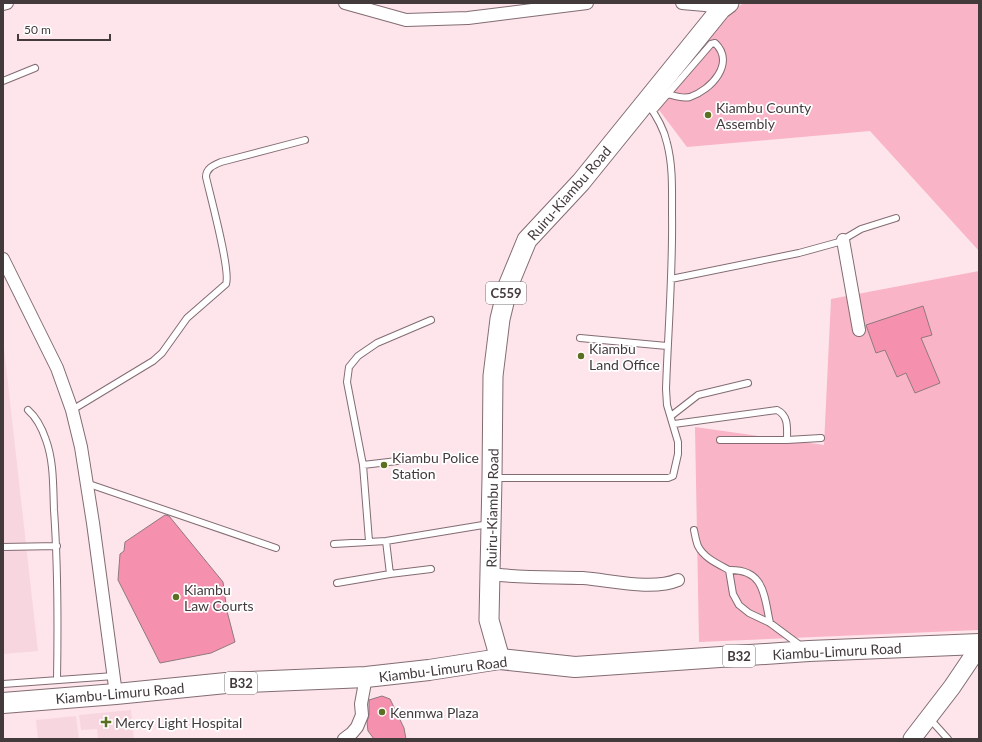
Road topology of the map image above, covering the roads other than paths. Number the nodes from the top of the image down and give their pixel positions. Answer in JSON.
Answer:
{"nodes":[{"id":1,"x":6,"y":3,"type":"edge"},
{"id":2,"x":345,"y":3,"type":"edge"},
{"id":3,"x":587,"y":3,"type":"edge"},
{"id":4,"x":682,"y":3,"type":"edge"},
{"id":5,"x":3,"y":4,"type":"edge"},
{"id":6,"x":725,"y":6,"type":"edge"},
{"id":7,"x":36,"y":68,"type":"dead end"},
{"id":8,"x":3,"y":81,"type":"edge"},
{"id":9,"x":668,"y":94,"type":"junction"},
{"id":10,"x":650,"y":106,"type":"junction"},
{"id":11,"x":305,"y":140,"type":"dead end"},
{"id":12,"x":896,"y":218,"type":"dead end"},
{"id":13,"x":842,"y":240,"type":"junction"},
{"id":14,"x":3,"y":259,"type":"edge"},
{"id":15,"x":671,"y":279,"type":"junction"},
{"id":16,"x":8,"y":282,"type":"edge"},
{"id":17,"x":431,"y":320,"type":"dead end"},
{"id":18,"x":859,"y":330,"type":"dead end"},
{"id":19,"x":580,"y":338,"type":"dead end"},
{"id":20,"x":667,"y":346,"type":"junction"},
{"id":21,"x":748,"y":383,"type":"dead end"},
{"id":22,"x":28,"y":410,"type":"dead end"},
{"id":23,"x":72,"y":410,"type":"junction"},
{"id":24,"x":671,"y":416,"type":"junction"},
{"id":25,"x":674,"y":424,"type":"junction"},
{"id":26,"x":821,"y":438,"type":"dead end"},
{"id":27,"x":720,"y":440,"type":"dead end"},
{"id":28,"x":787,"y":440,"type":"junction"},
{"id":29,"x":414,"y":459,"type":"dead end"},
{"id":30,"x":363,"y":465,"type":"junction"},
{"id":31,"x":492,"y":478,"type":"junction"},
{"id":32,"x":86,"y":483,"type":"junction"},
{"id":33,"x":490,"y":524,"type":"junction"},
{"id":34,"x":694,"y":530,"type":"dead end"},
{"id":35,"x":369,"y":541,"type":"junction"},
{"id":36,"x":386,"y":541,"type":"junction"},
{"id":37,"x":334,"y":544,"type":"dead end"},
{"id":38,"x":56,"y":546,"type":"junction"},
{"id":39,"x":3,"y":547,"type":"edge"},
{"id":40,"x":276,"y":548,"type":"dead end"},
{"id":41,"x":431,"y":569,"type":"dead end"},
{"id":42,"x":729,"y":570,"type":"junction"},
{"id":43,"x":390,"y":574,"type":"junction"},
{"id":44,"x":490,"y":574,"type":"junction"},
{"id":45,"x":678,"y":580,"type":"dead end"},
{"id":46,"x":337,"y":583,"type":"dead end"},
{"id":47,"x":770,"y":623,"type":"junction"},
{"id":48,"x":979,"y":644,"type":"edge"},
{"id":49,"x":979,"y":647,"type":"edge"},
{"id":50,"x":809,"y":651,"type":"junction"},
{"id":51,"x":500,"y":659,"type":"junction"},
{"id":52,"x":366,"y":677,"type":"junction"},
{"id":53,"x":57,"y":680,"type":"junction"},
{"id":54,"x":3,"y":684,"type":"edge"},
{"id":55,"x":115,"y":685,"type":"junction"},
{"id":56,"x":3,"y":703,"type":"edge"},
{"id":57,"x":929,"y":718,"type":"junction"},
{"id":58,"x":344,"y":739,"type":"edge"},
{"id":59,"x":912,"y":739,"type":"edge"},
{"id":60,"x":948,"y":739,"type":"edge"}],
"edges":[{"from":1,"to":5,"type":"street"},
{"from":2,"to":3,"type":"street"},
{"from":4,"to":6,"type":"street"},
{"from":6,"to":10,"type":"main road","name":"Ruiru-Kiambu Road","number":"C559"},
{"from":7,"to":8,"type":"lane"},
{"from":9,"to":9,"type":"lane"},
{"from":9,"to":10,"type":"lane"},
{"from":10,"to":15,"type":"lane"},
{"from":10,"to":31,"type":"main road","name":"Ruiru-Kiambu Road","number":"C559"},
{"from":11,"to":23,"type":"lane"},
{"from":12,"to":13,"type":"lane"},
{"from":13,"to":15,"type":"lane"},
{"from":13,"to":18,"type":"street"},
{"from":14,"to":16,"type":"street"},
{"from":15,"to":20,"type":"lane"},
{"from":16,"to":23,"type":"street"},
{"from":17,"to":30,"type":"lane"},
{"from":19,"to":20,"type":"lane"},
{"from":20,"to":24,"type":"lane"},
{"from":21,"to":24,"type":"lane"},
{"from":22,"to":38,"type":"lane"},
{"from":23,"to":32,"type":"street"},
{"from":24,"to":25,"type":"lane"},
{"from":25,"to":28,"type":"lane"},
{"from":25,"to":31,"type":"lane"},
{"from":26,"to":28,"type":"lane"},
{"from":27,"to":28,"type":"lane"},
{"from":29,"to":30,"type":"lane"},
{"from":30,"to":35,"type":"lane"},
{"from":31,"to":33,"type":"main road","name":"Ruiru-Kiambu Road","number":"C559"},
{"from":32,"to":40,"type":"lane"},
{"from":32,"to":55,"type":"street"},
{"from":33,"to":36,"type":"lane"},
{"from":33,"to":44,"type":"main road","name":"Ruiru-Kiambu Road","number":"C559"},
{"from":34,"to":42,"type":"lane"},
{"from":35,"to":36,"type":"lane"},
{"from":35,"to":37,"type":"lane"},
{"from":36,"to":43,"type":"lane"},
{"from":38,"to":39,"type":"lane"},
{"from":38,"to":53,"type":"lane"},
{"from":41,"to":43,"type":"lane"},
{"from":42,"to":47,"type":"lane"},
{"from":42,"to":47,"type":"lane"},
{"from":43,"to":46,"type":"lane"},
{"from":44,"to":45,"type":"street"},
{"from":44,"to":51,"type":"main road","name":"Ruiru-Kiambu Road","number":"C559"},
{"from":47,"to":50,"type":"lane"},
{"from":48,"to":50,"type":"highway","name":"Kiambu-Limuru Road","number":"B32"},
{"from":49,"to":57,"type":"main road"},
{"from":50,"to":51,"type":"highway","name":"Kiambu-Limuru Road","number":"B32"},
{"from":51,"to":52,"type":"highway","name":"Kiambu-Limuru Road","number":"B32"},
{"from":52,"to":55,"type":"highway","name":"Kiambu-Limuru Road","number":"B32"},
{"from":52,"to":58,"type":"street"},
{"from":53,"to":54,"type":"lane"},
{"from":53,"to":55,"type":"lane"},
{"from":55,"to":56,"type":"highway","name":"Kiambu-Limuru Road","number":"B32"},
{"from":57,"to":59,"type":"main road"},
{"from":57,"to":60,"type":"lane"}]}
